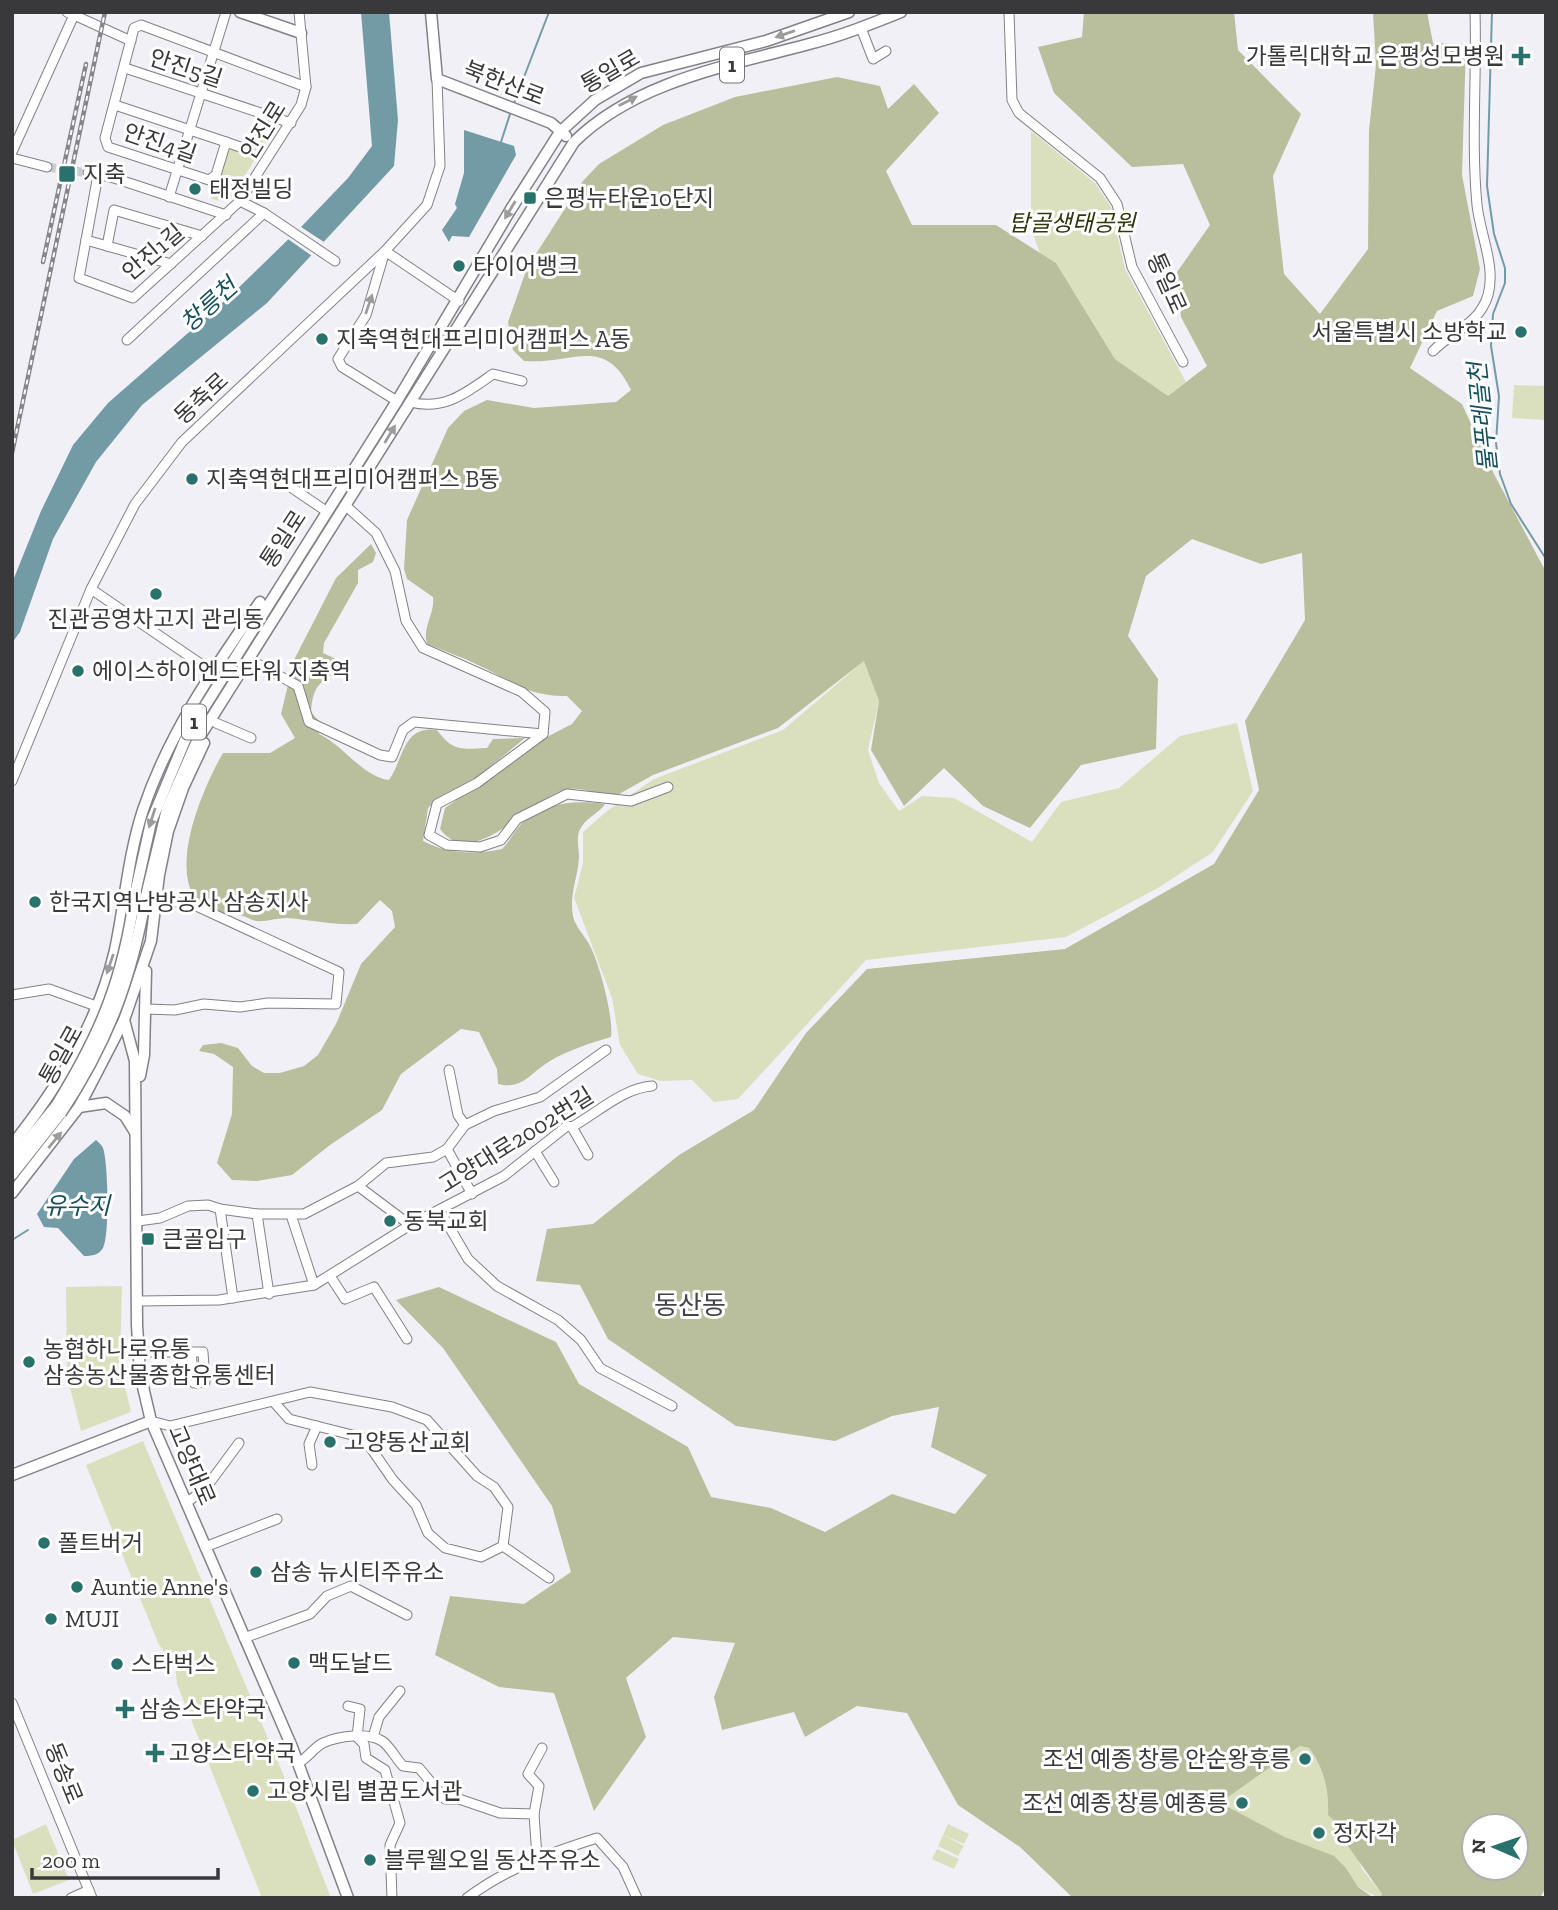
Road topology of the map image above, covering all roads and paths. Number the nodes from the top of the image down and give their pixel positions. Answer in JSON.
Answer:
{"nodes":[{"id":1,"x":226,"y":12,"type":"edge"},
{"id":2,"x":240,"y":12,"type":"edge"},
{"id":3,"x":299,"y":12,"type":"edge"},
{"id":4,"x":431,"y":12,"type":"edge"},
{"id":5,"x":849,"y":12,"type":"edge"},
{"id":6,"x":901,"y":12,"type":"edge"},
{"id":7,"x":1009,"y":12,"type":"edge"},
{"id":8,"x":1475,"y":12,"type":"edge"},
{"id":9,"x":72,"y":13,"type":"edge"},
{"id":10,"x":861,"y":28,"type":"junction"},
{"id":11,"x":301,"y":33,"type":"junction"},
{"id":12,"x":131,"y":41,"type":"junction"},
{"id":13,"x":886,"y":51,"type":"dead end"},
{"id":14,"x":213,"y":53,"type":"junction"},
{"id":15,"x":125,"y":68,"type":"junction"},
{"id":16,"x":437,"y":79,"type":"junction"},
{"id":17,"x":306,"y":87,"type":"junction"},
{"id":18,"x":201,"y":93,"type":"junction"},
{"id":19,"x":115,"y":105,"type":"junction"},
{"id":20,"x":291,"y":123,"type":"junction"},
{"id":21,"x":190,"y":130,"type":"junction"},
{"id":22,"x":561,"y":132,"type":"junction"},
{"id":23,"x":226,"y":142,"type":"junction"},
{"id":24,"x":574,"y":142,"type":"junction"},
{"id":25,"x":243,"y":148,"type":"dead end"},
{"id":26,"x":12,"y":152,"type":"edge"},
{"id":27,"x":12,"y":158,"type":"edge"},
{"id":28,"x":47,"y":167,"type":"tunnel mouth"},
{"id":29,"x":178,"y":169,"type":"junction"},
{"id":30,"x":170,"y":197,"type":"junction"},
{"id":31,"x":240,"y":201,"type":"junction"},
{"id":32,"x":264,"y":213,"type":"junction"},
{"id":33,"x":226,"y":215,"type":"junction"},
{"id":34,"x":202,"y":236,"type":"junction"},
{"id":35,"x":86,"y":240,"type":"junction"},
{"id":36,"x":107,"y":246,"type":"junction"},
{"id":37,"x":385,"y":251,"type":"junction"},
{"id":38,"x":332,"y":259,"type":"dead end"},
{"id":39,"x":171,"y":264,"type":"junction"},
{"id":40,"x":459,"y":300,"type":"junction"},
{"id":41,"x":127,"y":340,"type":"dead end"},
{"id":42,"x":1433,"y":351,"type":"dead end"},
{"id":43,"x":1183,"y":362,"type":"dead end"},
{"id":44,"x":522,"y":381,"type":"dead end"},
{"id":45,"x":397,"y":401,"type":"junction"},
{"id":46,"x":410,"y":402,"type":"junction"},
{"id":47,"x":292,"y":488,"type":"dead end"},
{"id":48,"x":346,"y":506,"type":"junction"},
{"id":49,"x":326,"y":511,"type":"junction"},
{"id":50,"x":291,"y":565,"type":"junction"},
{"id":51,"x":302,"y":575,"type":"junction"},
{"id":52,"x":91,"y":589,"type":"junction"},
{"id":53,"x":254,"y":663,"type":"junction"},
{"id":54,"x":211,"y":671,"type":"junction"},
{"id":55,"x":216,"y":723,"type":"junction"},
{"id":56,"x":543,"y":734,"type":"junction"},
{"id":57,"x":251,"y":738,"type":"dead end"},
{"id":58,"x":12,"y":781,"type":"edge"},
{"id":59,"x":668,"y":787,"type":"dead end"},
{"id":60,"x":156,"y":899,"type":"junction"},
{"id":61,"x":117,"y":935,"type":"junction"},
{"id":62,"x":152,"y":937,"type":"junction"},
{"id":63,"x":146,"y":961,"type":"junction"},
{"id":64,"x":12,"y":995,"type":"edge"},
{"id":65,"x":96,"y":1006,"type":"junction"},
{"id":66,"x":146,"y":1009,"type":"junction"},
{"id":67,"x":124,"y":1020,"type":"junction"},
{"id":68,"x":606,"y":1050,"type":"dead end"},
{"id":69,"x":449,"y":1070,"type":"dead end"},
{"id":70,"x":652,"y":1086,"type":"dead end"},
{"id":71,"x":137,"y":1091,"type":"junction"},
{"id":72,"x":79,"y":1107,"type":"junction"},
{"id":73,"x":59,"y":1110,"type":"junction"},
{"id":74,"x":465,"y":1125,"type":"junction"},
{"id":75,"x":572,"y":1127,"type":"junction"},
{"id":76,"x":135,"y":1132,"type":"junction"},
{"id":77,"x":12,"y":1145,"type":"edge"},
{"id":78,"x":447,"y":1149,"type":"junction"},
{"id":79,"x":535,"y":1151,"type":"junction"},
{"id":80,"x":588,"y":1155,"type":"dead end"},
{"id":81,"x":12,"y":1160,"type":"edge"},
{"id":82,"x":12,"y":1175,"type":"edge"},
{"id":83,"x":554,"y":1182,"type":"dead end"},
{"id":84,"x":358,"y":1186,"type":"junction"},
{"id":85,"x":12,"y":1193,"type":"edge"},
{"id":86,"x":472,"y":1194,"type":"junction"},
{"id":87,"x":220,"y":1209,"type":"junction"},
{"id":88,"x":440,"y":1210,"type":"junction"},
{"id":89,"x":257,"y":1214,"type":"junction"},
{"id":90,"x":291,"y":1215,"type":"junction"},
{"id":91,"x":138,"y":1221,"type":"junction"},
{"id":92,"x":410,"y":1225,"type":"junction"},
{"id":93,"x":330,"y":1276,"type":"junction"},
{"id":94,"x":314,"y":1285,"type":"junction"},
{"id":95,"x":270,"y":1294,"type":"junction"},
{"id":96,"x":233,"y":1298,"type":"junction"},
{"id":97,"x":138,"y":1301,"type":"junction"},
{"id":98,"x":407,"y":1339,"type":"dead end"},
{"id":99,"x":139,"y":1352,"type":"junction"},
{"id":100,"x":191,"y":1352,"type":"dead end"},
{"id":101,"x":273,"y":1401,"type":"junction"},
{"id":102,"x":672,"y":1406,"type":"dead end"},
{"id":103,"x":151,"y":1421,"type":"junction"},
{"id":104,"x":317,"y":1426,"type":"junction"},
{"id":105,"x":239,"y":1443,"type":"dead end"},
{"id":106,"x":312,"y":1465,"type":"dead end"},
{"id":107,"x":12,"y":1475,"type":"edge"},
{"id":108,"x":186,"y":1503,"type":"junction"},
{"id":109,"x":277,"y":1519,"type":"dead end"},
{"id":110,"x":503,"y":1546,"type":"junction"},
{"id":111,"x":205,"y":1547,"type":"junction"},
{"id":112,"x":549,"y":1578,"type":"dead end"},
{"id":113,"x":407,"y":1615,"type":"dead end"},
{"id":114,"x":244,"y":1638,"type":"junction"},
{"id":115,"x":400,"y":1691,"type":"dead end"},
{"id":116,"x":12,"y":1703,"type":"edge"},
{"id":117,"x":348,"y":1706,"type":"dead end"},
{"id":118,"x":356,"y":1737,"type":"junction"},
{"id":119,"x":373,"y":1737,"type":"junction"},
{"id":120,"x":542,"y":1748,"type":"dead end"},
{"id":121,"x":298,"y":1763,"type":"junction"},
{"id":122,"x":534,"y":1814,"type":"junction"},
{"id":123,"x":537,"y":1857,"type":"junction"},
{"id":124,"x":90,"y":1894,"type":"edge"},
{"id":125,"x":71,"y":1898,"type":"edge"},
{"id":126,"x":348,"y":1898,"type":"edge"},
{"id":127,"x":392,"y":1898,"type":"edge"},
{"id":128,"x":467,"y":1898,"type":"edge"},
{"id":129,"x":637,"y":1898,"type":"edge"}],
"edges":[{"from":1,"to":14,"type":"street"},
{"from":2,"to":11,"type":"main road"},
{"from":3,"to":11,"type":"street","name":"안진로"},
{"from":4,"to":16,"type":"main road","name":"북한산로"},
{"from":5,"to":22,"type":"main road","name":"통일로","number":"1","one_way":true},
{"from":6,"to":10,"type":"main road","name":"통일로","number":"1"},
{"from":7,"to":43,"type":"street","name":"통일로"},
{"from":8,"to":42,"type":"street"},
{"from":9,"to":12,"type":"street"},
{"from":9,"to":26,"type":"street"},
{"from":10,"to":13,"type":"street"},
{"from":24,"to":10,"type":"main road","name":"통일로","number":"1","one_way":true},
{"from":11,"to":17,"type":"street","name":"안진로"},
{"from":12,"to":14,"type":"street","name":"안진5길"},
{"from":12,"to":15,"type":"street","name":"안진5길"},
{"from":14,"to":17,"type":"street","name":"안진5길"},
{"from":14,"to":18,"type":"street"},
{"from":15,"to":18,"type":"street","name":"안진5길"},
{"from":15,"to":19,"type":"street"},
{"from":16,"to":22,"type":"main road","name":"북한산로"},
{"from":16,"to":37,"type":"street","name":"동축로"},
{"from":17,"to":20,"type":"street","name":"안진로"},
{"from":18,"to":20,"type":"street","name":"안진5길"},
{"from":18,"to":21,"type":"street"},
{"from":19,"to":21,"type":"street","name":"안진4길"},
{"from":19,"to":29,"type":"street","name":"안진4길"},
{"from":20,"to":31,"type":"street","name":"안진로"},
{"from":21,"to":23,"type":"street","name":"안진4길"},
{"from":21,"to":29,"type":"street"},
{"from":22,"to":24,"type":"main road","name":"북한산로"},
{"from":22,"to":40,"type":"main road","name":"통일로","number":"1","one_way":true},
{"from":23,"to":25,"type":"street"},
{"from":23,"to":29,"type":"street","name":"안진4길"},
{"from":24,"to":46,"type":"main road","name":"통일로","number":"1"},
{"from":27,"to":28,"type":"street"},
{"from":29,"to":30,"type":"street"},
{"from":30,"to":33,"type":"street"},
{"from":30,"to":35,"type":"street","name":"안진1길"},
{"from":31,"to":32,"type":"street"},
{"from":31,"to":33,"type":"street","name":"안진로"},
{"from":32,"to":38,"type":"street"},
{"from":32,"to":41,"type":"street"},
{"from":33,"to":34,"type":"street","name":"안진1길"},
{"from":34,"to":36,"type":"street"},
{"from":34,"to":39,"type":"street","name":"안진1길"},
{"from":35,"to":36,"type":"street"},
{"from":35,"to":39,"type":"street","name":"안진1길"},
{"from":36,"to":39,"type":"street"},
{"from":37,"to":40,"type":"street"},
{"from":45,"to":37,"type":"street","one_way":true},
{"from":37,"to":52,"type":"street","name":"동축로"},
{"from":40,"to":45,"type":"main road","name":"통일로","number":"1"},
{"from":44,"to":46,"type":"street"},
{"from":45,"to":49,"type":"main road","name":"통일로","number":"1"},
{"from":48,"to":46,"type":"main road","name":"통일로","number":"1","one_way":true},
{"from":47,"to":49,"type":"street"},
{"from":48,"to":51,"type":"main road","name":"통일로","number":"1"},
{"from":48,"to":56,"type":"street"},
{"from":49,"to":50,"type":"main road","name":"통일로","number":"1"},
{"from":50,"to":54,"type":"main road"},
{"from":50,"to":73,"type":"main road","name":"통일로","number":"1","one_way":true,"bridge":true},
{"from":51,"to":53,"type":"main road"},
{"from":51,"to":73,"type":"main road","name":"통일로","number":"1","bridge":true},
{"from":52,"to":54,"type":"street"},
{"from":52,"to":58,"type":"street","name":"동축로"},
{"from":53,"to":55,"type":"main road"},
{"from":53,"to":56,"type":"street"},
{"from":54,"to":61,"type":"main road"},
{"from":55,"to":57,"type":"street"},
{"from":55,"to":60,"type":"main road"},
{"from":56,"to":59,"type":"street"},
{"from":60,"to":62,"type":"main road"},
{"from":60,"to":66,"type":"street"},
{"from":61,"to":62,"type":"main road"},
{"from":61,"to":65,"type":"main road","one_way":true},
{"from":62,"to":63,"type":"main road"},
{"from":63,"to":66,"type":"main road"},
{"from":63,"to":67,"type":"main road"},
{"from":64,"to":65,"type":"street"},
{"from":65,"to":67,"type":"main road"},
{"from":65,"to":77,"type":"main road"},
{"from":66,"to":71,"type":"main road"},
{"from":67,"to":71,"type":"main road","name":"고양대로"},
{"from":67,"to":72,"type":"main road"},
{"from":68,"to":74,"type":"street","name":"고양대로2002번길"},
{"from":69,"to":74,"type":"street"},
{"from":70,"to":75,"type":"street","name":"고양대로2002번길"},
{"from":71,"to":76,"type":"main road","name":"고양대로"},
{"from":72,"to":76,"type":"main road"},
{"from":85,"to":72,"type":"main road","one_way":true},
{"from":73,"to":81,"type":"main road","name":"통일로","number":"1"},
{"from":73,"to":82,"type":"main road","name":"통일로","number":"1"},
{"from":74,"to":78,"type":"street","name":"고양대로2002번길"},
{"from":75,"to":79,"type":"street","name":"고양대로2002번길"},
{"from":75,"to":80,"type":"street"},
{"from":76,"to":91,"type":"main road","name":"고양대로"},
{"from":78,"to":84,"type":"street","name":"고양대로2002번길"},
{"from":78,"to":86,"type":"street"},
{"from":79,"to":83,"type":"street"},
{"from":79,"to":86,"type":"street","name":"고양대로2002번길"},
{"from":84,"to":90,"type":"street","name":"고양대로2002번길"},
{"from":84,"to":92,"type":"street"},
{"from":86,"to":88,"type":"street","name":"고양대로2002번길"},
{"from":87,"to":89,"type":"street","name":"고양대로2002번길"},
{"from":87,"to":91,"type":"street","name":"고양대로2002번길"},
{"from":87,"to":96,"type":"street"},
{"from":88,"to":92,"type":"street","name":"고양대로2002번길"},
{"from":88,"to":102,"type":"street","name":"고양대로2002번길"},
{"from":89,"to":90,"type":"street","name":"고양대로2002번길"},
{"from":89,"to":95,"type":"street"},
{"from":90,"to":94,"type":"street"},
{"from":91,"to":97,"type":"main road","name":"고양대로"},
{"from":92,"to":93,"type":"street","name":"고양대로2002번길"},
{"from":93,"to":94,"type":"street","name":"고양대로2002번길"},
{"from":93,"to":98,"type":"street"},
{"from":94,"to":95,"type":"street","name":"고양대로2002번길"},
{"from":95,"to":96,"type":"street","name":"고양대로2002번길"},
{"from":96,"to":97,"type":"street","name":"고양대로2002번길"},
{"from":97,"to":99,"type":"main road","name":"고양대로"},
{"from":99,"to":100,"type":"street"},
{"from":99,"to":103,"type":"main road","name":"고양대로"},
{"from":101,"to":103,"type":"street"},
{"from":101,"to":104,"type":"street"},
{"from":101,"to":110,"type":"street"},
{"from":103,"to":107,"type":"main road"},
{"from":103,"to":108,"type":"main road","name":"고양대로"},
{"from":104,"to":106,"type":"street"},
{"from":104,"to":110,"type":"street"},
{"from":105,"to":108,"type":"street"},
{"from":108,"to":111,"type":"main road","name":"고양대로"},
{"from":109,"to":111,"type":"street"},
{"from":110,"to":112,"type":"street"},
{"from":111,"to":114,"type":"main road","name":"고양대로"},
{"from":113,"to":114,"type":"street"},
{"from":114,"to":121,"type":"main road","name":"고양대로"},
{"from":115,"to":119,"type":"street"},
{"from":116,"to":124,"type":"street","name":"동송로"},
{"from":117,"to":118,"type":"street"},
{"from":118,"to":119,"type":"street"},
{"from":118,"to":121,"type":"street"},
{"from":118,"to":127,"type":"street"},
{"from":119,"to":122,"type":"street"},
{"from":120,"to":122,"type":"street"},
{"from":121,"to":126,"type":"main road","name":"고양대로"},
{"from":122,"to":123,"type":"street"},
{"from":123,"to":128,"type":"street"},
{"from":123,"to":129,"type":"street"},
{"from":124,"to":125,"type":"street"}]}
